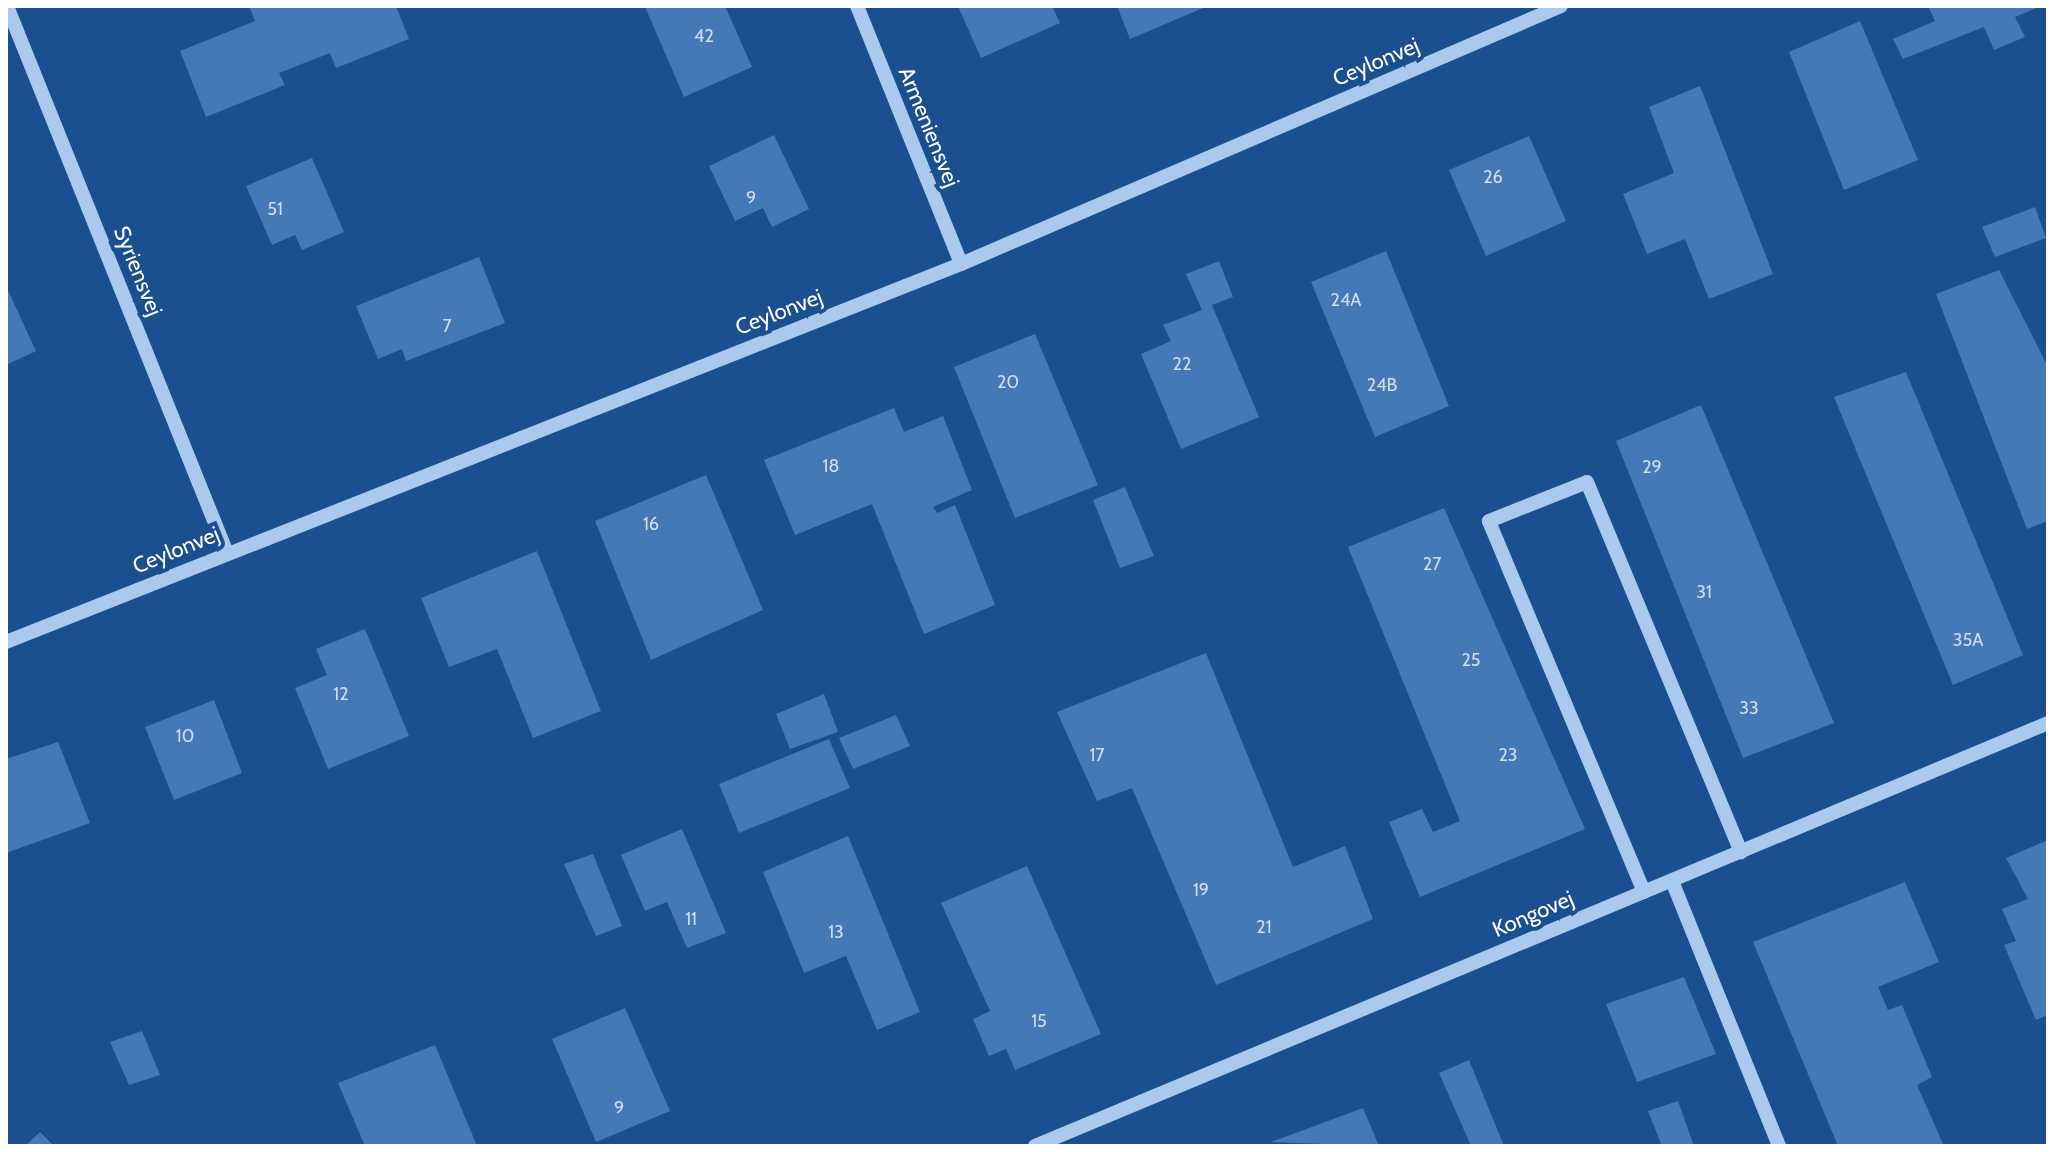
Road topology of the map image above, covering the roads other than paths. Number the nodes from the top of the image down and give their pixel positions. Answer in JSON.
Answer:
{"nodes":[{"id":1,"x":7,"y":6,"type":"edge"},
{"id":2,"x":857,"y":6,"type":"edge"},
{"id":3,"x":1561,"y":6,"type":"edge"},
{"id":4,"x":961,"y":264,"type":"junction"},
{"id":5,"x":227,"y":553,"type":"junction"},
{"id":6,"x":6,"y":642,"type":"edge"},
{"id":7,"x":2048,"y":723,"type":"edge"},
{"id":8,"x":1741,"y":852,"type":"junction"},
{"id":9,"x":1672,"y":881,"type":"junction"},
{"id":10,"x":1644,"y":892,"type":"junction"},
{"id":11,"x":1035,"y":1146,"type":"edge"},
{"id":12,"x":1779,"y":1146,"type":"edge"}],
"edges":[{"from":1,"to":5,"type":"street","name":"Syriensvej"},
{"from":2,"to":4,"type":"street","name":"Armeniensvej"},
{"from":3,"to":4,"type":"street","name":"Ceylonvej"},
{"from":4,"to":5,"type":"street","name":"Ceylonvej"},
{"from":5,"to":6,"type":"street","name":"Ceylonvej"},
{"from":7,"to":8,"type":"street","name":"Kongovej"},
{"from":8,"to":9,"type":"street","name":"Kongovej"},
{"from":8,"to":10,"type":"street"},
{"from":9,"to":10,"type":"street","name":"Kongovej"},
{"from":9,"to":12,"type":"street"},
{"from":10,"to":11,"type":"street","name":"Kongovej"}]}
